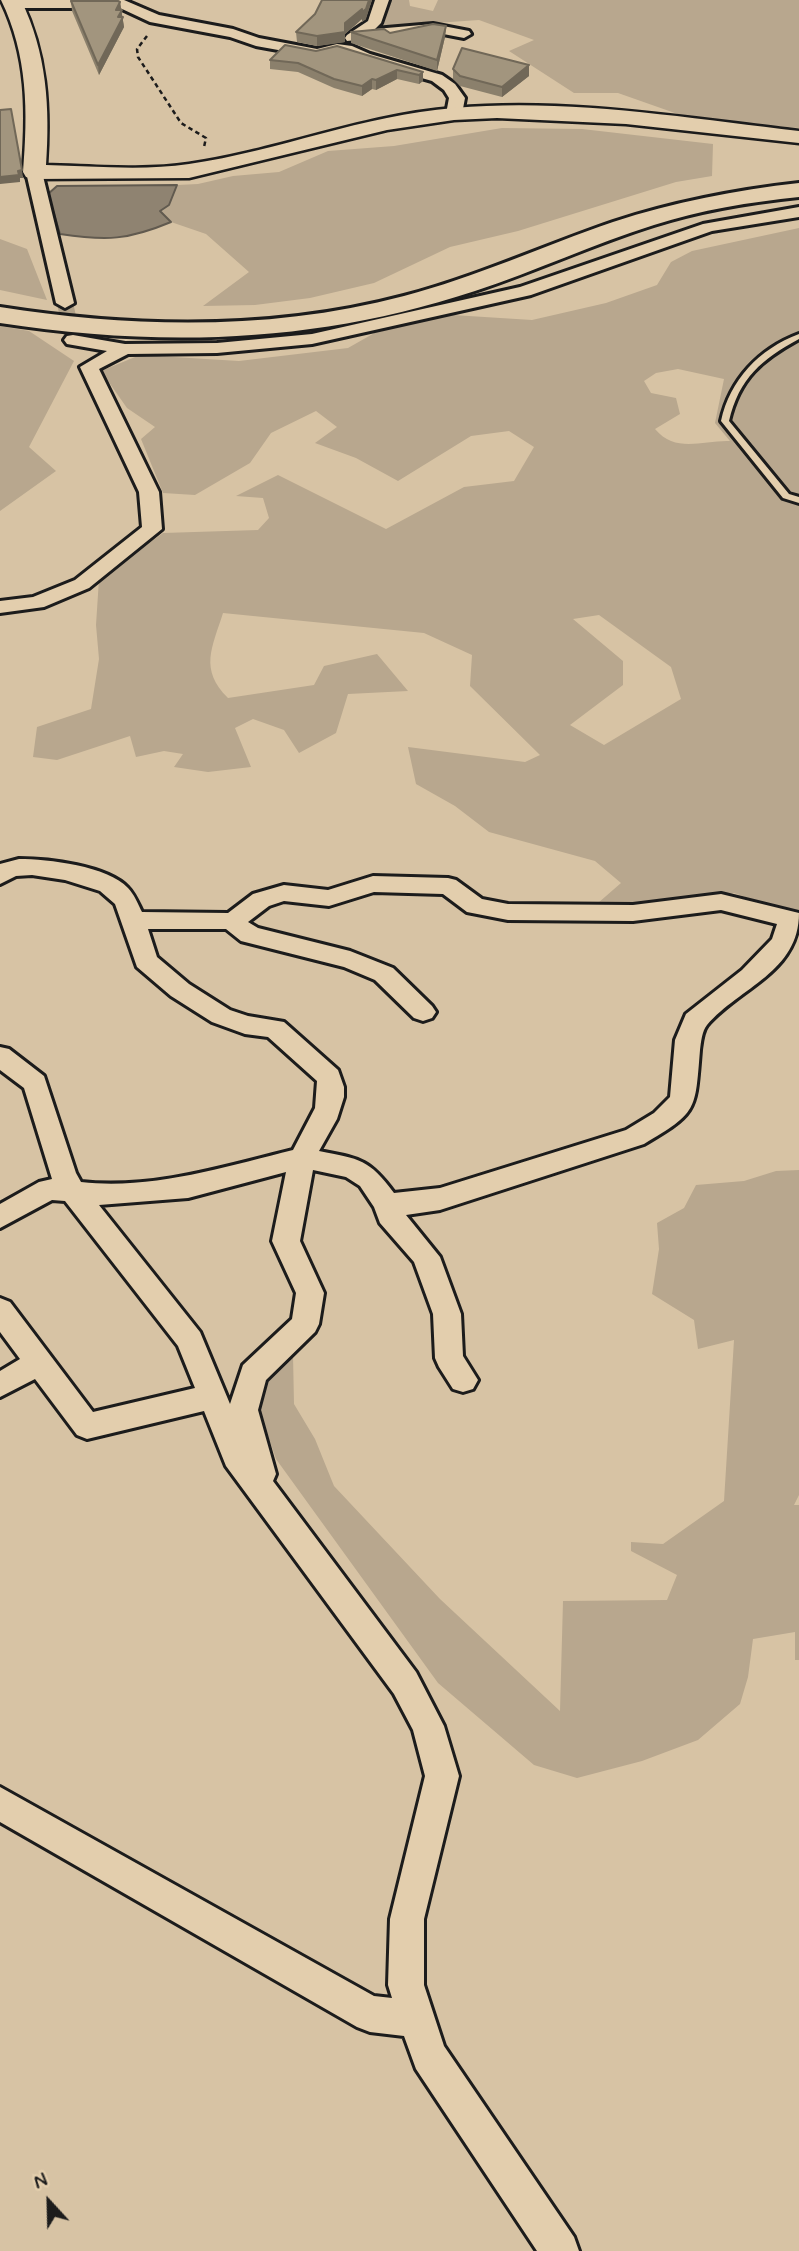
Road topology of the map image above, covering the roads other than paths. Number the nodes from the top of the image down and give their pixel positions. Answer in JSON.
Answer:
{"nodes":[{"id":1,"x":382,"y":0,"type":"edge"},
{"id":2,"x":12,"y":2,"type":"edge"},
{"id":3,"x":464,"y":34,"type":"dead end"},
{"id":4,"x":357,"y":35,"type":"junction"},
{"id":5,"x":337,"y":48,"type":"junction"},
{"id":6,"x":454,"y":114,"type":"junction"},
{"id":7,"x":799,"y":136,"type":"edge"},
{"id":8,"x":34,"y":172,"type":"junction"},
{"id":9,"x":799,"y":178,"type":"edge"},
{"id":10,"x":799,"y":190,"type":"edge"},
{"id":11,"x":799,"y":212,"type":"edge"},
{"id":12,"x":0,"y":301,"type":"edge"},
{"id":13,"x":65,"y":303,"type":"tunnel mouth"},
{"id":14,"x":0,"y":315,"type":"edge"},
{"id":15,"x":799,"y":336,"type":"edge"},
{"id":16,"x":125,"y":349,"type":"junction"},
{"id":17,"x":89,"y":367,"type":"junction"},
{"id":18,"x":799,"y":500,"type":"edge"},
{"id":19,"x":0,"y":607,"type":"edge"},
{"id":20,"x":0,"y":876,"type":"edge"},
{"id":21,"x":133,"y":920,"type":"junction"},
{"id":22,"x":233,"y":920,"type":"junction"},
{"id":23,"x":794,"y":921,"type":"edge"},
{"id":24,"x":423,"y":1012,"type":"dead end"},
{"id":25,"x":0,"y":1056,"type":"edge"},
{"id":26,"x":302,"y":1158,"type":"junction"},
{"id":27,"x":73,"y":1192,"type":"junction"},
{"id":28,"x":387,"y":1204,"type":"junction"},
{"id":29,"x":0,"y":1217,"type":"edge"},
{"id":30,"x":0,"y":1310,"type":"edge"},
{"id":31,"x":39,"y":1363,"type":"junction"},
{"id":32,"x":463,"y":1380,"type":"dead end"},
{"id":33,"x":0,"y":1385,"type":"edge"},
{"id":34,"x":212,"y":1397,"type":"junction"},
{"id":35,"x":254,"y":1480,"type":"junction"},
{"id":36,"x":0,"y":1804,"type":"edge"},
{"id":37,"x":417,"y":2019,"type":"junction"},
{"id":38,"x":561,"y":2251,"type":"edge"}],
"edges":[{"from":1,"to":4,"type":"street"},
{"from":2,"to":5,"type":"street"},
{"from":2,"to":8,"type":"street"},
{"from":3,"to":4,"type":"street"},
{"from":4,"to":5,"type":"street"},
{"from":5,"to":6,"type":"street"},
{"from":6,"to":7,"type":"street"},
{"from":6,"to":8,"type":"street"},
{"from":8,"to":13,"type":"street"},
{"from":9,"to":12,"type":"highway"},
{"from":10,"to":14,"type":"highway"},
{"from":11,"to":16,"type":"street"},
{"from":15,"to":18,"type":"lane"},
{"from":16,"to":17,"type":"street"},
{"from":16,"to":17,"type":"street"},
{"from":17,"to":19,"type":"street"},
{"from":20,"to":21,"type":"street"},
{"from":21,"to":22,"type":"street"},
{"from":21,"to":26,"type":"street"},
{"from":22,"to":23,"type":"street"},
{"from":22,"to":24,"type":"street"},
{"from":23,"to":28,"type":"street"},
{"from":25,"to":27,"type":"street"},
{"from":26,"to":27,"type":"street"},
{"from":26,"to":28,"type":"street"},
{"from":26,"to":35,"type":"street"},
{"from":27,"to":29,"type":"street"},
{"from":27,"to":34,"type":"street"},
{"from":28,"to":32,"type":"street"},
{"from":30,"to":31,"type":"street"},
{"from":31,"to":33,"type":"street"},
{"from":31,"to":34,"type":"street"},
{"from":34,"to":35,"type":"street"},
{"from":35,"to":37,"type":"street"},
{"from":36,"to":37,"type":"street"},
{"from":37,"to":38,"type":"street"}]}
